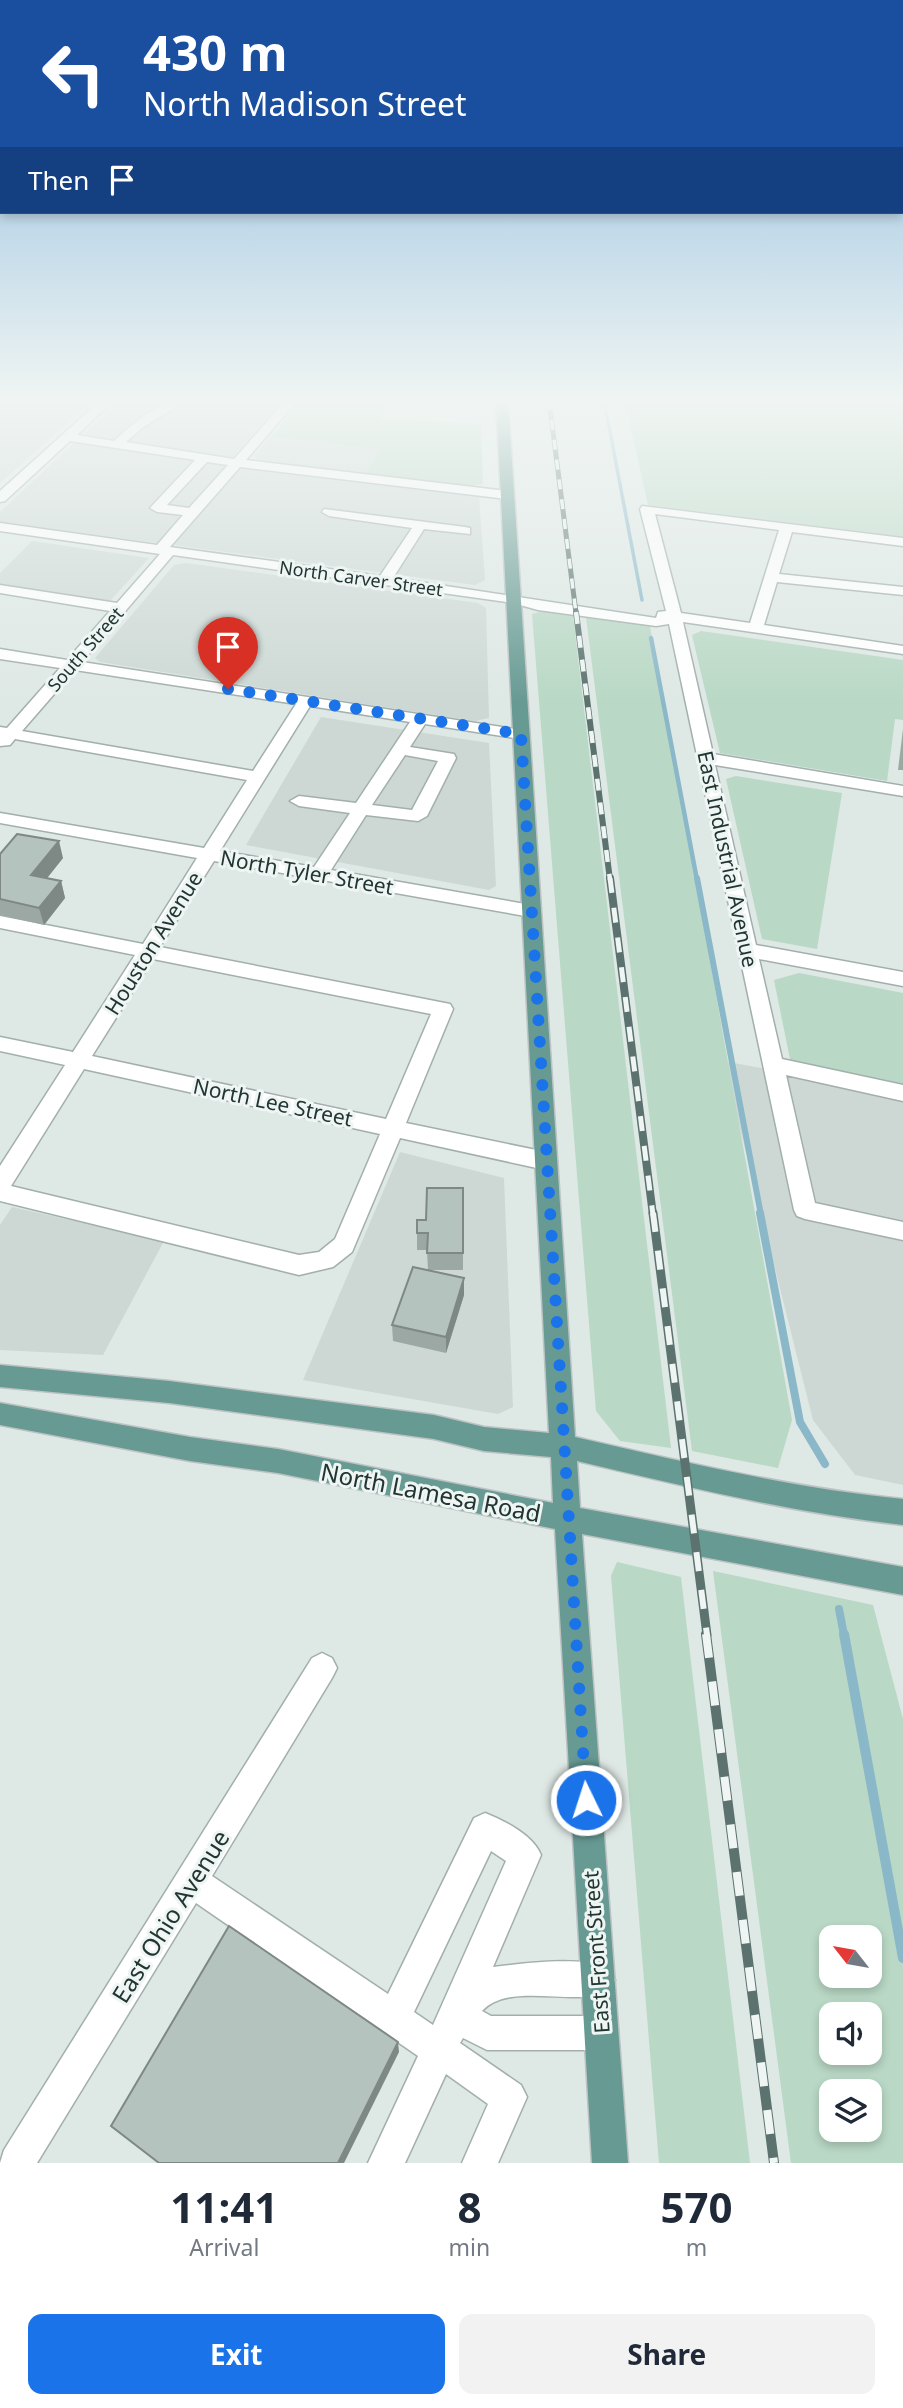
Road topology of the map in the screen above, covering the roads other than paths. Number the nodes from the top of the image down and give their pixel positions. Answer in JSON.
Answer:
{"nodes":[{"id":1,"x":164,"y":501,"type":"edge"},
{"id":2,"x":204,"y":501,"type":"edge"},
{"id":3,"x":507,"y":501,"type":"edge"},
{"id":4,"x":329,"y":512,"type":"dead end"},
{"id":5,"x":194,"y":513,"type":"junction"},
{"id":6,"x":420,"y":525,"type":"junction"},
{"id":7,"x":0,"y":527,"type":"edge"},
{"id":8,"x":788,"y":527,"type":"junction"},
{"id":9,"x":466,"y":531,"type":"dead end"},
{"id":10,"x":903,"y":542,"type":"edge"},
{"id":11,"x":165,"y":551,"type":"junction"},
{"id":12,"x":772,"y":577,"type":"junction"},
{"id":13,"x":384,"y":581,"type":"junction"},
{"id":14,"x":0,"y":589,"type":"edge"},
{"id":15,"x":903,"y":591,"type":"edge"},
{"id":16,"x":514,"y":599,"type":"junction"},
{"id":17,"x":121,"y":608,"type":"junction"},
{"id":18,"x":675,"y":619,"type":"junction"},
{"id":19,"x":755,"y":630,"type":"junction"},
{"id":20,"x":903,"y":650,"type":"edge"},
{"id":21,"x":0,"y":654,"type":"edge"},
{"id":22,"x":72,"y":665,"type":"junction"},
{"id":23,"x":306,"y":701,"type":"junction"},
{"id":24,"x":421,"y":718,"type":"junction"},
{"id":25,"x":521,"y":734,"type":"junction"},
{"id":26,"x":4,"y":737,"type":"edge"},
{"id":27,"x":402,"y":750,"type":"junction"},
{"id":28,"x":706,"y":758,"type":"junction"},
{"id":29,"x":258,"y":777,"type":"junction"},
{"id":30,"x":903,"y":792,"type":"edge"},
{"id":31,"x":299,"y":801,"type":"dead end"},
{"id":32,"x":361,"y":809,"type":"junction"},
{"id":33,"x":0,"y":818,"type":"edge"},
{"id":34,"x":209,"y":855,"type":"junction"},
{"id":35,"x":319,"y":874,"type":"junction"},
{"id":36,"x":531,"y":911,"type":"junction"},
{"id":37,"x":0,"y":922,"type":"edge"},
{"id":38,"x":149,"y":950,"type":"junction"},
{"id":39,"x":748,"y":950,"type":"junction"},
{"id":40,"x":903,"y":979,"type":"edge"},
{"id":41,"x":0,"y":1044,"type":"edge"},
{"id":42,"x":79,"y":1061,"type":"junction"},
{"id":43,"x":774,"y":1065,"type":"junction"},
{"id":44,"x":903,"y":1093,"type":"edge"},
{"id":45,"x":395,"y":1128,"type":"junction"},
{"id":46,"x":546,"y":1161,"type":"junction"},
{"id":47,"x":0,"y":1185,"type":"edge"},
{"id":48,"x":0,"y":1192,"type":"edge"},
{"id":49,"x":903,"y":1231,"type":"edge"},
{"id":50,"x":0,"y":1376,"type":"edge"},
{"id":51,"x":0,"y":1413,"type":"edge"},
{"id":52,"x":565,"y":1446,"type":"junction"},
{"id":53,"x":903,"y":1512,"type":"edge"},
{"id":54,"x":568,"y":1519,"type":"junction"},
{"id":55,"x":903,"y":1581,"type":"edge"},
{"id":56,"x":323,"y":1668,"type":"dead end"},
{"id":57,"x":191,"y":1881,"type":"junction"},
{"id":58,"x":598,"y":1980,"type":"junction"},
{"id":59,"x":456,"y":2014,"type":"junction"},
{"id":60,"x":394,"y":2018,"type":"junction"},
{"id":61,"x":601,"y":2032,"type":"junction"},
{"id":62,"x":439,"y":2049,"type":"junction"},
{"id":63,"x":0,"y":2150,"type":"edge"},
{"id":64,"x":16,"y":2163,"type":"edge"},
{"id":65,"x":386,"y":2163,"type":"edge"},
{"id":66,"x":480,"y":2163,"type":"edge"},
{"id":67,"x":610,"y":2163,"type":"edge"}],
"edges":[{"from":1,"to":5,"type":"street"},
{"from":2,"to":5,"type":"street","name":"South Street"},
{"from":3,"to":16,"type":"main road","name":"East Front Street"},
{"from":4,"to":6,"type":"street"},
{"from":5,"to":11,"type":"street","name":"South Street"},
{"from":6,"to":9,"type":"street"},
{"from":6,"to":13,"type":"street"},
{"from":7,"to":11,"type":"street","name":"North Carver Street"},
{"from":8,"to":10,"type":"street"},
{"from":8,"to":12,"type":"street"},
{"from":8,"to":18,"type":"street","name":"East Industrial Avenue"},
{"from":11,"to":13,"type":"street","name":"North Carver Street"},
{"from":11,"to":17,"type":"street","name":"South Street"},
{"from":12,"to":15,"type":"street"},
{"from":12,"to":19,"type":"street"},
{"from":13,"to":16,"type":"street","name":"North Carver Street"},
{"from":14,"to":17,"type":"street"},
{"from":16,"to":18,"type":"street","name":"North Carver Street"},
{"from":16,"to":25,"type":"main road","name":"East Front Street"},
{"from":17,"to":22,"type":"street","name":"South Street"},
{"from":18,"to":19,"type":"street","name":"North Carver Street"},
{"from":18,"to":28,"type":"street","name":"East Industrial Avenue"},
{"from":19,"to":20,"type":"street","name":"North Carver Street"},
{"from":21,"to":22,"type":"street"},
{"from":22,"to":23,"type":"street"},
{"from":22,"to":26,"type":"street","name":"South Street"},
{"from":23,"to":24,"type":"street"},
{"from":23,"to":29,"type":"street","name":"Houston Avenue"},
{"from":24,"to":25,"type":"street"},
{"from":24,"to":27,"type":"street"},
{"from":25,"to":36,"type":"main road","name":"East Front Street"},
{"from":26,"to":29,"type":"street"},
{"from":27,"to":32,"type":"street"},
{"from":27,"to":32,"type":"street"},
{"from":28,"to":30,"type":"street"},
{"from":28,"to":39,"type":"street","name":"East Industrial Avenue"},
{"from":29,"to":34,"type":"street","name":"Houston Avenue"},
{"from":31,"to":32,"type":"street"},
{"from":32,"to":35,"type":"street"},
{"from":33,"to":34,"type":"street","name":"North Tyler Street"},
{"from":34,"to":35,"type":"street","name":"North Tyler Street"},
{"from":34,"to":38,"type":"street","name":"Houston Avenue"},
{"from":35,"to":36,"type":"street","name":"North Tyler Street"},
{"from":36,"to":46,"type":"main road","name":"East Front Street"},
{"from":37,"to":38,"type":"street"},
{"from":38,"to":42,"type":"street","name":"Houston Avenue"},
{"from":38,"to":45,"type":"street"},
{"from":39,"to":40,"type":"street"},
{"from":39,"to":43,"type":"street","name":"East Industrial Avenue"},
{"from":41,"to":42,"type":"street","name":"North Lee Street"},
{"from":42,"to":45,"type":"street","name":"North Lee Street"},
{"from":42,"to":47,"type":"street","name":"Houston Avenue"},
{"from":43,"to":44,"type":"street"},
{"from":43,"to":49,"type":"street","name":"East Industrial Avenue"},
{"from":45,"to":46,"type":"street","name":"North Lee Street"},
{"from":45,"to":48,"type":"street"},
{"from":46,"to":52,"type":"main road","name":"East Front Street"},
{"from":50,"to":52,"type":"main road"},
{"from":51,"to":54,"type":"main road","name":"North Lamesa Road"},
{"from":52,"to":53,"type":"main road"},
{"from":52,"to":54,"type":"main road","name":"East Front Street"},
{"from":54,"to":55,"type":"main road","name":"North Lamesa Road"},
{"from":54,"to":58,"type":"main road","name":"East Front Street"},
{"from":56,"to":57,"type":"street","name":"East Ohio Avenue"},
{"from":57,"to":60,"type":"street"},
{"from":57,"to":64,"type":"street","name":"East Ohio Avenue"},
{"from":58,"to":59,"type":"street"},
{"from":58,"to":61,"type":"main road","name":"East Front Street"},
{"from":59,"to":60,"type":"street"},
{"from":59,"to":61,"type":"street"},
{"from":59,"to":62,"type":"street"},
{"from":60,"to":62,"type":"street"},
{"from":61,"to":67,"type":"main road","name":"East Front Street"},
{"from":62,"to":65,"type":"street"},
{"from":62,"to":66,"type":"street"},
{"from":63,"to":64,"type":"street"}]}
